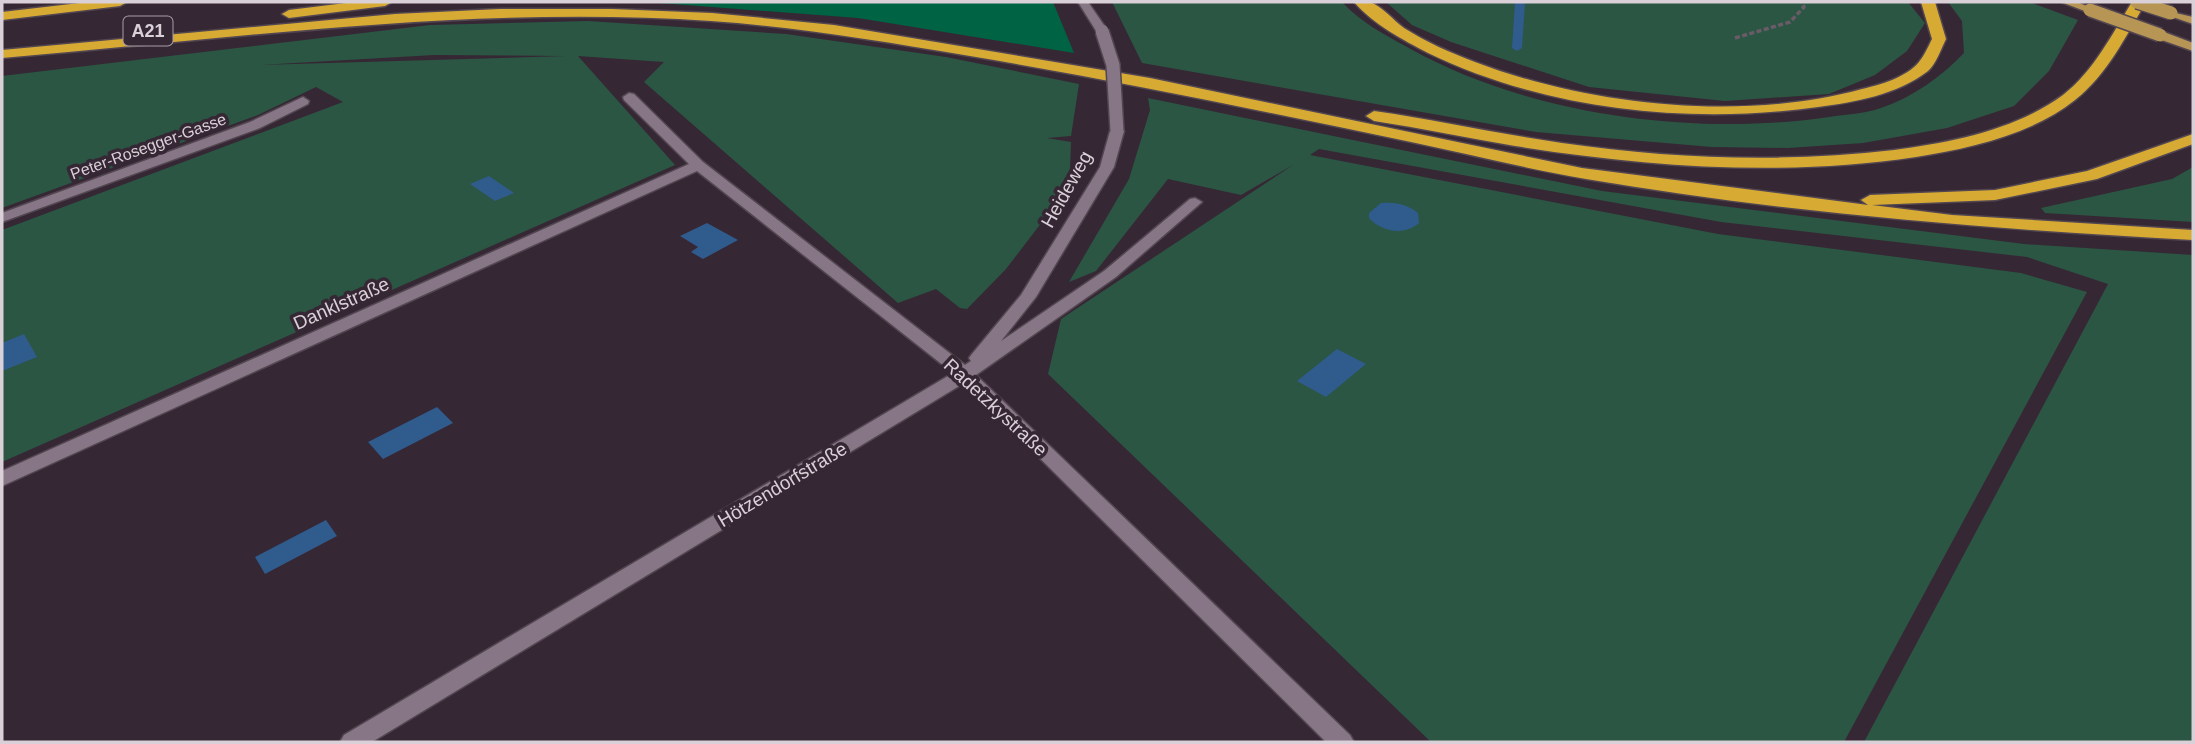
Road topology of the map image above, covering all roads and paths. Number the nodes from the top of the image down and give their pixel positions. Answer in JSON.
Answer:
{"nodes":[{"id":1,"x":120,"y":2,"type":"edge"},
{"id":2,"x":385,"y":2,"type":"edge"},
{"id":3,"x":1083,"y":2,"type":"edge"},
{"id":4,"x":1361,"y":2,"type":"edge"},
{"id":5,"x":1801,"y":2,"type":"edge"},
{"id":6,"x":1928,"y":2,"type":"edge"},
{"id":7,"x":2067,"y":2,"type":"edge"},
{"id":8,"x":2138,"y":2,"type":"edge"},
{"id":9,"x":2,"y":16,"type":"edge"},
{"id":10,"x":2193,"y":21,"type":"edge"},
{"id":11,"x":1735,"y":38,"type":"dead end"},
{"id":12,"x":2193,"y":47,"type":"edge"},
{"id":13,"x":2,"y":52,"type":"edge"},
{"id":14,"x":1150,"y":83,"type":"junction"},
{"id":15,"x":629,"y":97,"type":"dead end"},
{"id":16,"x":303,"y":101,"type":"dead end"},
{"id":17,"x":2193,"y":139,"type":"edge"},
{"id":18,"x":698,"y":165,"type":"junction"},
{"id":19,"x":1777,"y":201,"type":"junction"},
{"id":20,"x":1195,"y":202,"type":"dead end"},
{"id":21,"x":2,"y":218,"type":"edge"},
{"id":22,"x":2193,"y":235,"type":"edge"},
{"id":23,"x":965,"y":374,"type":"junction"},
{"id":24,"x":2,"y":479,"type":"edge"},
{"id":25,"x":352,"y":742,"type":"edge"},
{"id":26,"x":1342,"y":742,"type":"edge"}],
"edges":[{"from":1,"to":9,"type":"highway","number":"A21"},
{"from":2,"to":13,"type":"highway","number":"A21"},
{"from":3,"to":23,"type":"street","name":"Heideweg","bridge":true},
{"from":4,"to":6,"type":"highway"},
{"from":5,"to":11,"type":"path"},
{"from":7,"to":12,"type":"main road","bridge":true},
{"from":8,"to":10,"type":"main road","bridge":true},
{"from":8,"to":14,"type":"highway"},
{"from":13,"to":14,"type":"highway"},
{"from":14,"to":19,"type":"highway"},
{"from":15,"to":18,"type":"street","name":"Radetzkystraße"},
{"from":16,"to":21,"type":"street","name":"Peter-Rosegger-Gasse"},
{"from":17,"to":19,"type":"highway"},
{"from":18,"to":23,"type":"street","name":"Radetzkystraße"},
{"from":18,"to":24,"type":"street","name":"Danklstraße"},
{"from":19,"to":22,"type":"highway"},
{"from":20,"to":23,"type":"street","name":"Hötzendorfstraße"},
{"from":23,"to":25,"type":"street","name":"Hötzendorfstraße"},
{"from":23,"to":26,"type":"street","name":"Radetzkystraße"}]}
